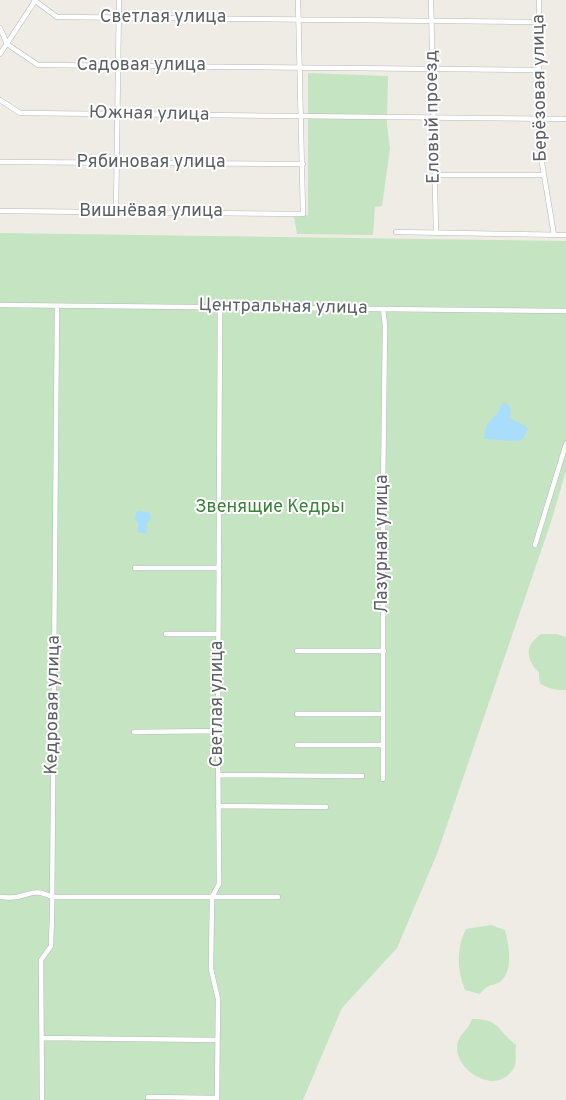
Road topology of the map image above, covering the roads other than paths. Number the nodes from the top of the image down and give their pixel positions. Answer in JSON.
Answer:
{"nodes":[{"id":1,"x":34,"y":0,"type":"edge"},
{"id":2,"x":119,"y":0,"type":"edge"},
{"id":3,"x":298,"y":0,"type":"edge"},
{"id":4,"x":431,"y":0,"type":"edge"},
{"id":5,"x":539,"y":0,"type":"edge"},
{"id":6,"x":118,"y":17,"type":"junction"},
{"id":7,"x":299,"y":19,"type":"junction"},
{"id":8,"x":432,"y":20,"type":"junction"},
{"id":9,"x":539,"y":22,"type":"junction"},
{"id":10,"x":0,"y":28,"type":"edge"},
{"id":11,"x":7,"y":44,"type":"junction"},
{"id":12,"x":0,"y":54,"type":"edge"},
{"id":13,"x":118,"y":66,"type":"junction"},
{"id":14,"x":300,"y":67,"type":"junction"},
{"id":15,"x":433,"y":70,"type":"junction"},
{"id":16,"x":539,"y":70,"type":"junction"},
{"id":17,"x":0,"y":100,"type":"edge"},
{"id":18,"x":117,"y":114,"type":"junction"},
{"id":19,"x":302,"y":116,"type":"junction"},
{"id":20,"x":434,"y":117,"type":"junction"},
{"id":21,"x":539,"y":119,"type":"junction"},
{"id":22,"x":565,"y":119,"type":"edge"},
{"id":23,"x":0,"y":162,"type":"edge"},
{"id":24,"x":117,"y":163,"type":"junction"},
{"id":25,"x":303,"y":164,"type":"junction"},
{"id":26,"x":435,"y":175,"type":"junction"},
{"id":27,"x":543,"y":175,"type":"junction"},
{"id":28,"x":0,"y":211,"type":"edge"},
{"id":29,"x":116,"y":212,"type":"junction"},
{"id":30,"x":396,"y":232,"type":"dead end"},
{"id":31,"x":436,"y":233,"type":"junction"},
{"id":32,"x":566,"y":234,"type":"edge"},
{"id":33,"x":554,"y":235,"type":"junction"},
{"id":34,"x":0,"y":305,"type":"edge"},
{"id":35,"x":57,"y":306,"type":"junction"},
{"id":36,"x":220,"y":306,"type":"junction"},
{"id":37,"x":383,"y":309,"type":"junction"},
{"id":38,"x":566,"y":311,"type":"edge"},
{"id":39,"x":566,"y":444,"type":"edge"},
{"id":40,"x":535,"y":545,"type":"dead end"},
{"id":41,"x":135,"y":568,"type":"dead end"},
{"id":42,"x":219,"y":568,"type":"junction"},
{"id":43,"x":166,"y":634,"type":"dead end"},
{"id":44,"x":218,"y":634,"type":"junction"},
{"id":45,"x":297,"y":651,"type":"dead end"},
{"id":46,"x":384,"y":651,"type":"junction"},
{"id":47,"x":297,"y":714,"type":"dead end"},
{"id":48,"x":383,"y":714,"type":"junction"},
{"id":49,"x":218,"y":731,"type":"junction"},
{"id":50,"x":134,"y":732,"type":"dead end"},
{"id":51,"x":297,"y":745,"type":"dead end"},
{"id":52,"x":384,"y":745,"type":"junction"},
{"id":53,"x":218,"y":775,"type":"junction"},
{"id":54,"x":362,"y":776,"type":"dead end"},
{"id":55,"x":383,"y":779,"type":"dead end"},
{"id":56,"x":218,"y":806,"type":"junction"},
{"id":57,"x":326,"y":807,"type":"dead end"},
{"id":58,"x":0,"y":897,"type":"edge"},
{"id":59,"x":52,"y":897,"type":"junction"},
{"id":60,"x":212,"y":897,"type":"junction"},
{"id":61,"x":278,"y":897,"type":"dead end"},
{"id":62,"x":43,"y":1038,"type":"junction"},
{"id":63,"x":217,"y":1040,"type":"junction"},
{"id":64,"x":148,"y":1096,"type":"dead end"},
{"id":65,"x":217,"y":1099,"type":"edge"},
{"id":66,"x":42,"y":1100,"type":"edge"}],
"edges":[{"from":1,"to":6,"type":"street","name":"Светлая улица"},
{"from":1,"to":11,"type":"street"},
{"from":2,"to":6,"type":"street"},
{"from":3,"to":7,"type":"street"},
{"from":4,"to":8,"type":"street","name":"Еловый проезд"},
{"from":5,"to":9,"type":"street","name":"Берёзовая улица"},
{"from":6,"to":7,"type":"street","name":"Светлая улица"},
{"from":6,"to":13,"type":"street"},
{"from":7,"to":8,"type":"street","name":"Светлая улица"},
{"from":7,"to":14,"type":"street"},
{"from":8,"to":9,"type":"street","name":"Светлая улица"},
{"from":8,"to":15,"type":"street","name":"Еловый проезд"},
{"from":9,"to":16,"type":"street","name":"Берёзовая улица"},
{"from":10,"to":11,"type":"street"},
{"from":11,"to":12,"type":"street"},
{"from":11,"to":13,"type":"street","name":"Садовая улица"},
{"from":13,"to":14,"type":"street","name":"Садовая улица"},
{"from":13,"to":18,"type":"street"},
{"from":14,"to":15,"type":"street","name":"Садовая улица"},
{"from":14,"to":19,"type":"street"},
{"from":15,"to":16,"type":"street","name":"Садовая улица"},
{"from":15,"to":20,"type":"street","name":"Еловый проезд"},
{"from":16,"to":21,"type":"street","name":"Берёзовая улица"},
{"from":17,"to":18,"type":"street","name":"Южная улица"},
{"from":18,"to":19,"type":"street","name":"Южная улица"},
{"from":18,"to":24,"type":"street"},
{"from":19,"to":20,"type":"street","name":"Южная улица"},
{"from":19,"to":25,"type":"street"},
{"from":20,"to":21,"type":"street","name":"Южная улица"},
{"from":20,"to":26,"type":"street","name":"Еловый проезд"},
{"from":21,"to":22,"type":"street","name":"Южная улица"},
{"from":21,"to":27,"type":"street","name":"Берёзовая улица"},
{"from":23,"to":24,"type":"street","name":"Рябиновая улица"},
{"from":24,"to":25,"type":"street","name":"Рябиновая улица"},
{"from":24,"to":29,"type":"street"},
{"from":25,"to":29,"type":"street","name":"Вишнёвая улица"},
{"from":26,"to":27,"type":"street"},
{"from":26,"to":31,"type":"street","name":"Еловый проезд"},
{"from":27,"to":33,"type":"street","name":"Берёзовая улица"},
{"from":28,"to":29,"type":"street","name":"Вишнёвая улица"},
{"from":30,"to":31,"type":"street"},
{"from":31,"to":33,"type":"street"},
{"from":32,"to":33,"type":"street"},
{"from":34,"to":35,"type":"street","name":"Центральная улица"},
{"from":35,"to":36,"type":"street","name":"Центральная улица"},
{"from":35,"to":59,"type":"street","name":"Кедровая улица"},
{"from":36,"to":37,"type":"street","name":"Центральная улица"},
{"from":36,"to":42,"type":"street","name":"Светлая улица"},
{"from":37,"to":38,"type":"street","name":"Центральная улица"},
{"from":37,"to":46,"type":"street","name":"Лазурная улица"},
{"from":39,"to":40,"type":"street"},
{"from":41,"to":42,"type":"street"},
{"from":42,"to":44,"type":"street","name":"Светлая улица"},
{"from":43,"to":44,"type":"street"},
{"from":44,"to":49,"type":"street","name":"Светлая улица"},
{"from":45,"to":46,"type":"street"},
{"from":46,"to":48,"type":"street","name":"Лазурная улица"},
{"from":47,"to":48,"type":"street"},
{"from":48,"to":52,"type":"street","name":"Лазурная улица"},
{"from":49,"to":50,"type":"street"},
{"from":49,"to":53,"type":"street","name":"Светлая улица"},
{"from":51,"to":52,"type":"street"},
{"from":52,"to":55,"type":"street","name":"Лазурная улица"},
{"from":53,"to":54,"type":"street"},
{"from":53,"to":56,"type":"street","name":"Светлая улица"},
{"from":56,"to":57,"type":"street"},
{"from":56,"to":60,"type":"street","name":"Светлая улица"},
{"from":58,"to":59,"type":"street"},
{"from":59,"to":60,"type":"street"},
{"from":59,"to":62,"type":"street","name":"Кедровая улица"},
{"from":60,"to":61,"type":"street"},
{"from":60,"to":63,"type":"street","name":"Светлая улица"},
{"from":62,"to":63,"type":"street"},
{"from":62,"to":66,"type":"street","name":"Кедровая улица"},
{"from":63,"to":65,"type":"street","name":"Светлая улица"},
{"from":64,"to":65,"type":"street"}]}
